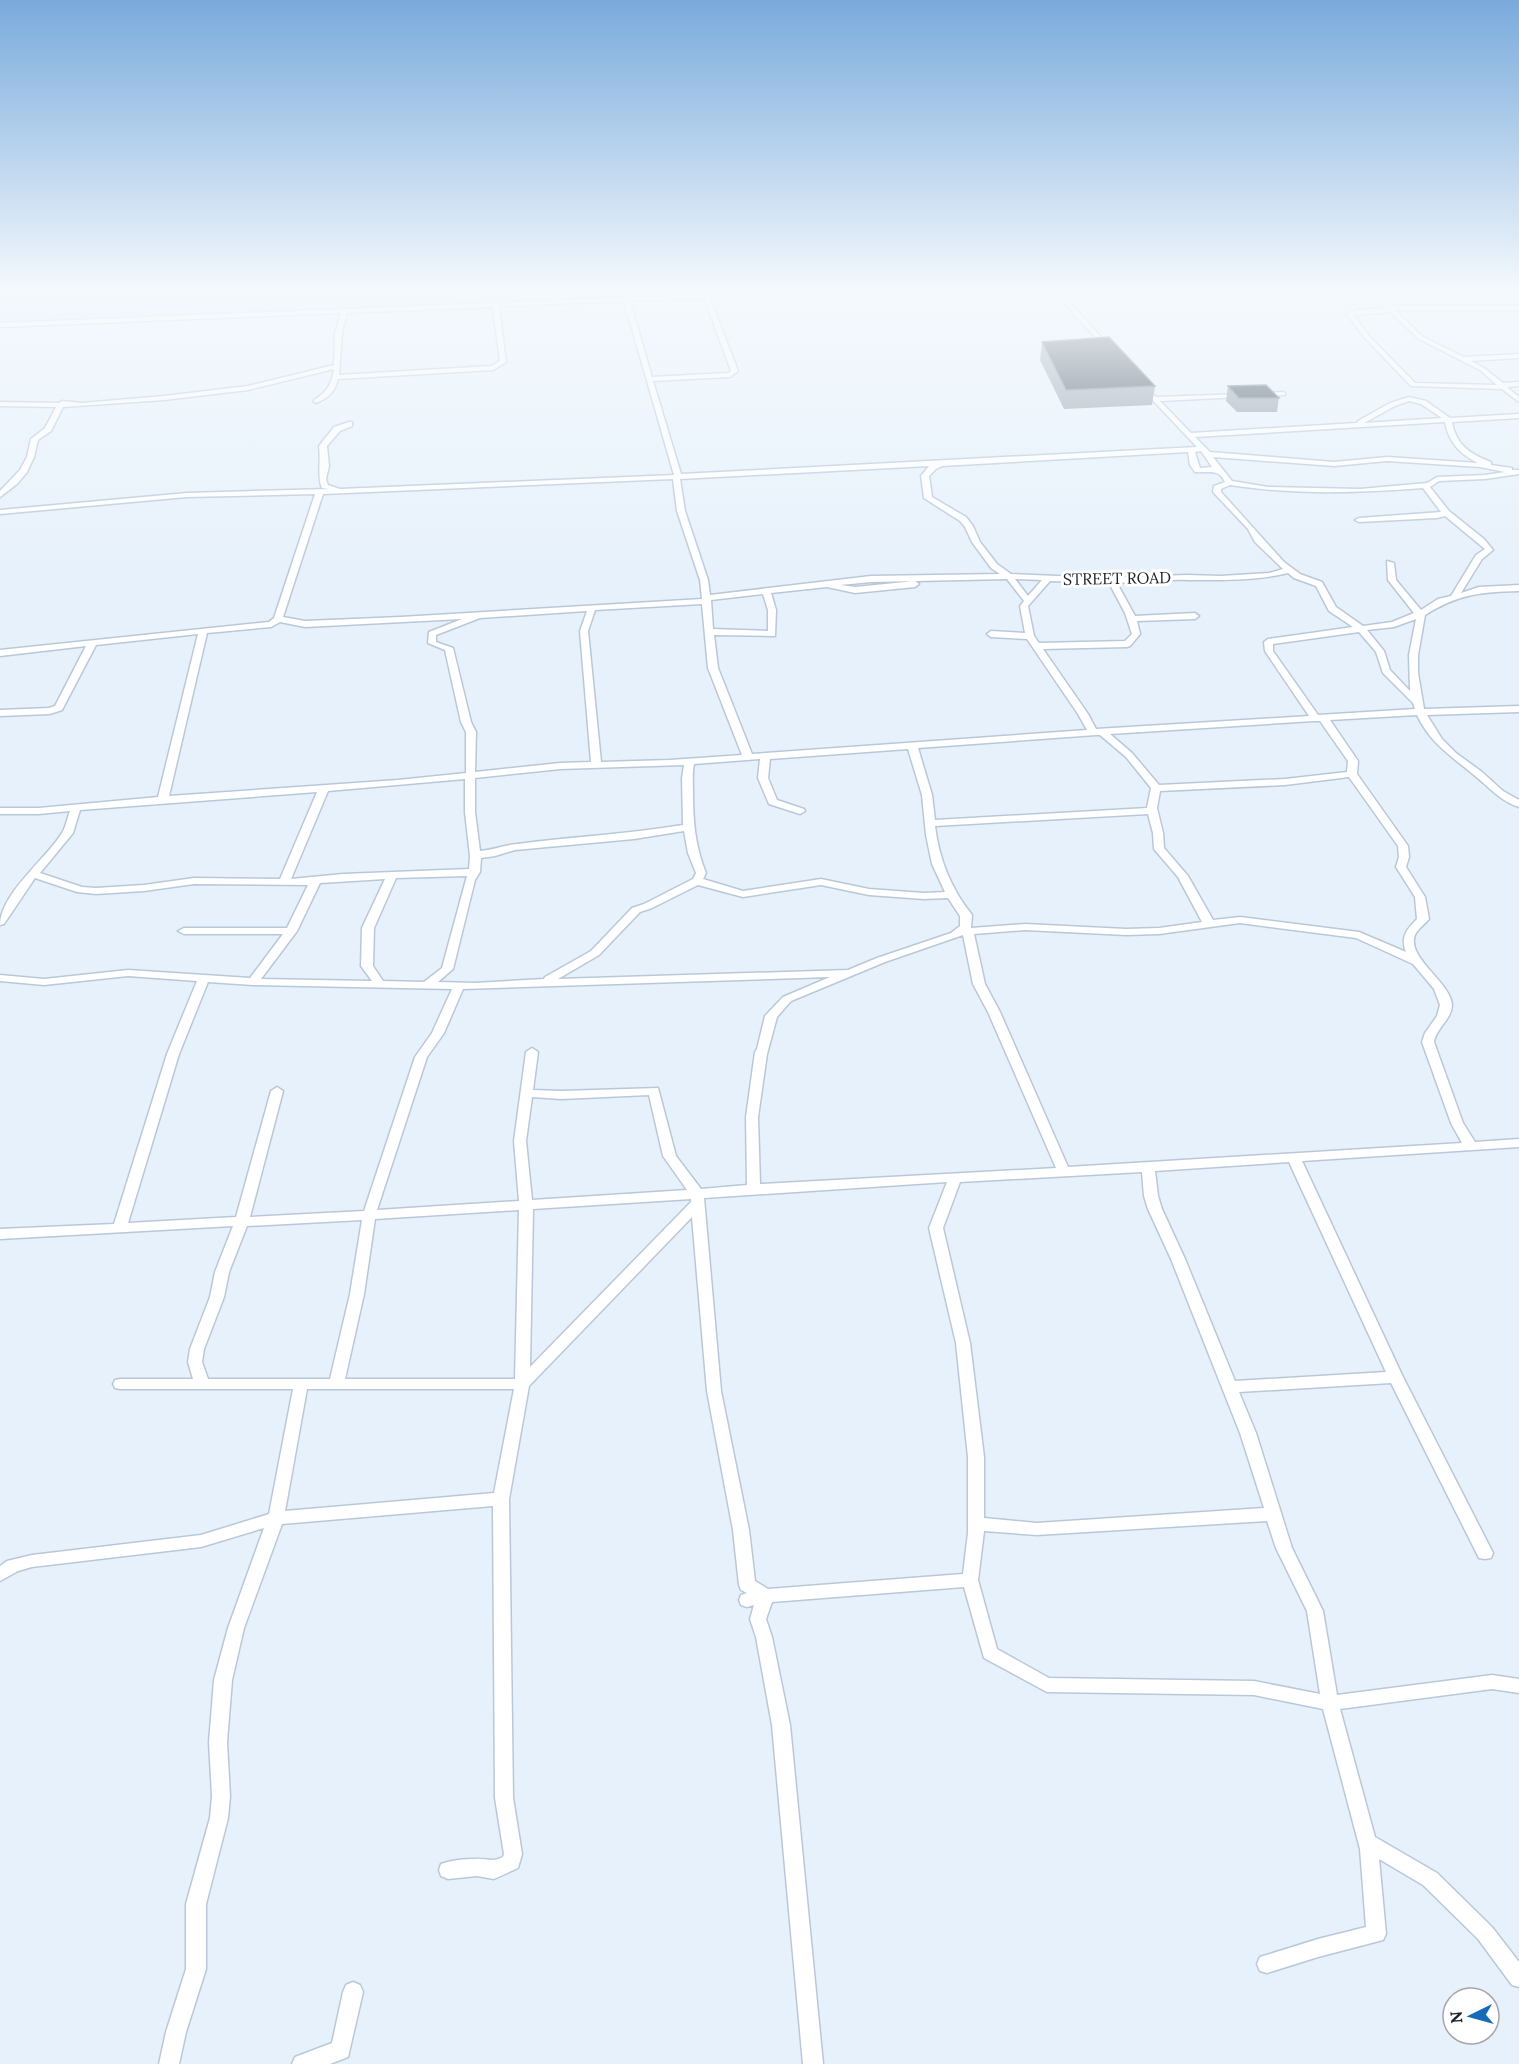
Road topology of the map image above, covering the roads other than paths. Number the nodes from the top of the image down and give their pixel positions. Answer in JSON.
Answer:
{"nodes":[{"id":1,"x":251,"y":387,"type":"edge"},
{"id":2,"x":332,"y":387,"type":"edge"},
{"id":3,"x":652,"y":387,"type":"edge"},
{"id":4,"x":1144,"y":387,"type":"edge"},
{"id":5,"x":1503,"y":387,"type":"edge"},
{"id":6,"x":1283,"y":393,"type":"dead end"},
{"id":7,"x":1154,"y":399,"type":"junction"},
{"id":8,"x":1519,"y":400,"type":"edge"},
{"id":9,"x":316,"y":401,"type":"dead end"},
{"id":10,"x":0,"y":404,"type":"edge"},
{"id":11,"x":62,"y":404,"type":"junction"},
{"id":12,"x":1519,"y":416,"type":"edge"},
{"id":13,"x":1448,"y":420,"type":"junction"},
{"id":14,"x":349,"y":424,"type":"dead end"},
{"id":15,"x":1347,"y":424,"type":"junction"},
{"id":16,"x":1189,"y":435,"type":"junction"},
{"id":17,"x":1191,"y":449,"type":"junction"},
{"id":18,"x":1204,"y":452,"type":"junction"},
{"id":19,"x":946,"y":463,"type":"junction"},
{"id":20,"x":1499,"y":468,"type":"junction"},
{"id":21,"x":1217,"y":469,"type":"junction"},
{"id":22,"x":1518,"y":472,"type":"edge"},
{"id":23,"x":677,"y":477,"type":"junction"},
{"id":24,"x":1228,"y":483,"type":"junction"},
{"id":25,"x":1425,"y":485,"type":"junction"},
{"id":26,"x":338,"y":490,"type":"junction"},
{"id":27,"x":320,"y":492,"type":"junction"},
{"id":28,"x":0,"y":495,"type":"edge"},
{"id":29,"x":0,"y":512,"type":"edge"},
{"id":30,"x":1446,"y":513,"type":"junction"},
{"id":31,"x":1359,"y":519,"type":"dead end"},
{"id":32,"x":1390,"y":563,"type":"dead end"},
{"id":33,"x":1289,"y":570,"type":"junction"},
{"id":34,"x":1009,"y":576,"type":"junction"},
{"id":35,"x":1048,"y":578,"type":"junction"},
{"id":36,"x":1112,"y":580,"type":"junction"},
{"id":37,"x":1519,"y":588,"type":"edge"},
{"id":38,"x":766,"y":591,"type":"junction"},
{"id":39,"x":1454,"y":597,"type":"junction"},
{"id":40,"x":707,"y":600,"type":"junction"},
{"id":41,"x":1027,"y":600,"type":"junction"},
{"id":42,"x":592,"y":609,"type":"junction"},
{"id":43,"x":1420,"y":614,"type":"junction"},
{"id":44,"x":479,"y":615,"type":"junction"},
{"id":45,"x":1194,"y":616,"type":"dead end"},
{"id":46,"x":1134,"y":619,"type":"junction"},
{"id":47,"x":278,"y":620,"type":"junction"},
{"id":48,"x":1360,"y":628,"type":"junction"},
{"id":49,"x":203,"y":631,"type":"junction"},
{"id":50,"x":711,"y":632,"type":"junction"},
{"id":51,"x":991,"y":634,"type":"dead end"},
{"id":52,"x":1030,"y":636,"type":"junction"},
{"id":53,"x":92,"y":644,"type":"junction"},
{"id":54,"x":1036,"y":646,"type":"junction"},
{"id":55,"x":0,"y":653,"type":"edge"},
{"id":56,"x":1415,"y":700,"type":"junction"},
{"id":57,"x":1519,"y":708,"type":"edge"},
{"id":58,"x":1419,"y":712,"type":"junction"},
{"id":59,"x":0,"y":713,"type":"edge"},
{"id":60,"x":1320,"y":719,"type":"junction"},
{"id":61,"x":1098,"y":733,"type":"junction"},
{"id":62,"x":912,"y":745,"type":"junction"},
{"id":63,"x":765,"y":756,"type":"junction"},
{"id":64,"x":747,"y":757,"type":"junction"},
{"id":65,"x":690,"y":761,"type":"junction"},
{"id":66,"x":596,"y":765,"type":"junction"},
{"id":67,"x":1352,"y":774,"type":"junction"},
{"id":68,"x":472,"y":776,"type":"junction"},
{"id":69,"x":324,"y":788,"type":"junction"},
{"id":70,"x":1156,"y":788,"type":"junction"},
{"id":71,"x":164,"y":799,"type":"junction"},
{"id":72,"x":1519,"y":804,"type":"edge"},
{"id":73,"x":76,"y":807,"type":"junction"},
{"id":74,"x":0,"y":811,"type":"edge"},
{"id":75,"x":800,"y":811,"type":"dead end"},
{"id":76,"x":1153,"y":811,"type":"junction"},
{"id":77,"x":930,"y":823,"type":"junction"},
{"id":78,"x":687,"y":827,"type":"junction"},
{"id":79,"x":475,"y":855,"type":"junction"},
{"id":80,"x":475,"y":872,"type":"junction"},
{"id":81,"x":33,"y":874,"type":"junction"},
{"id":82,"x":392,"y":875,"type":"junction"},
{"id":83,"x":316,"y":880,"type":"junction"},
{"id":84,"x":697,"y":881,"type":"junction"},
{"id":85,"x":284,"y":882,"type":"junction"},
{"id":86,"x":952,"y":895,"type":"junction"},
{"id":87,"x":0,"y":922,"type":"edge"},
{"id":88,"x":1209,"y":924,"type":"junction"},
{"id":89,"x":184,"y":931,"type":"dead end"},
{"id":90,"x":291,"y":931,"type":"junction"},
{"id":91,"x":963,"y":931,"type":"junction"},
{"id":92,"x":1416,"y":961,"type":"junction"},
{"id":93,"x":849,"y":973,"type":"junction"},
{"id":94,"x":0,"y":978,"type":"edge"},
{"id":95,"x":204,"y":978,"type":"junction"},
{"id":96,"x":253,"y":982,"type":"junction"},
{"id":97,"x":542,"y":982,"type":"junction"},
{"id":98,"x":379,"y":983,"type":"junction"},
{"id":99,"x":428,"y":984,"type":"junction"},
{"id":100,"x":459,"y":986,"type":"junction"},
{"id":101,"x":532,"y":1052,"type":"dead end"},
{"id":102,"x":277,"y":1090,"type":"dead end"},
{"id":103,"x":526,"y":1093,"type":"junction"},
{"id":104,"x":1519,"y":1143,"type":"edge"},
{"id":105,"x":1471,"y":1146,"type":"junction"},
{"id":106,"x":1294,"y":1158,"type":"junction"},
{"id":107,"x":1148,"y":1167,"type":"junction"},
{"id":108,"x":1063,"y":1170,"type":"junction"},
{"id":109,"x":955,"y":1178,"type":"junction"},
{"id":110,"x":754,"y":1188,"type":"junction"},
{"id":111,"x":697,"y":1199,"type":"junction"},
{"id":112,"x":526,"y":1204,"type":"junction"},
{"id":113,"x":369,"y":1215,"type":"junction"},
{"id":114,"x":242,"y":1221,"type":"junction"},
{"id":115,"x":120,"y":1227,"type":"junction"},
{"id":116,"x":0,"y":1234,"type":"edge"},
{"id":117,"x":1396,"y":1377,"type":"junction"},
{"id":118,"x":120,"y":1384,"type":"dead end"},
{"id":119,"x":204,"y":1384,"type":"junction"},
{"id":120,"x":302,"y":1384,"type":"junction"},
{"id":121,"x":336,"y":1384,"type":"junction"},
{"id":122,"x":522,"y":1384,"type":"junction"},
{"id":123,"x":1229,"y":1387,"type":"junction"},
{"id":124,"x":501,"y":1499,"type":"junction"},
{"id":125,"x":1274,"y":1514,"type":"junction"},
{"id":126,"x":276,"y":1518,"type":"junction"},
{"id":127,"x":976,"y":1524,"type":"junction"},
{"id":128,"x":1485,"y":1553,"type":"dead end"},
{"id":129,"x":0,"y":1574,"type":"edge"},
{"id":130,"x":970,"y":1580,"type":"junction"},
{"id":131,"x":766,"y":1596,"type":"junction"},
{"id":132,"x":747,"y":1600,"type":"dead end"},
{"id":133,"x":1519,"y":1686,"type":"edge"},
{"id":134,"x":1330,"y":1703,"type":"junction"},
{"id":135,"x":1367,"y":1842,"type":"junction"},
{"id":136,"x":448,"y":1870,"type":"dead end"},
{"id":137,"x":1267,"y":1964,"type":"dead end"},
{"id":138,"x":1519,"y":1978,"type":"edge"},
{"id":139,"x":352,"y":1992,"type":"dead end"},
{"id":140,"x":170,"y":2064,"type":"edge"},
{"id":141,"x":302,"y":2064,"type":"edge"},
{"id":142,"x":813,"y":2064,"type":"edge"}],
"edges":[{"from":1,"to":11,"type":"street"},
{"from":2,"to":9,"type":"street"},
{"from":3,"to":23,"type":"street"},
{"from":4,"to":7,"type":"street"},
{"from":5,"to":8,"type":"street"},
{"from":6,"to":7,"type":"street"},
{"from":7,"to":16,"type":"street"},
{"from":10,"to":11,"type":"street"},
{"from":11,"to":28,"type":"street"},
{"from":12,"to":13,"type":"street"},
{"from":13,"to":15,"type":"street"},
{"from":13,"to":15,"type":"street"},
{"from":13,"to":20,"type":"street"},
{"from":14,"to":26,"type":"street"},
{"from":15,"to":16,"type":"street"},
{"from":16,"to":18,"type":"street"},
{"from":17,"to":18,"type":"street"},
{"from":17,"to":19,"type":"street"},
{"from":17,"to":21,"type":"street"},
{"from":18,"to":20,"type":"street"},
{"from":18,"to":21,"type":"street"},
{"from":19,"to":23,"type":"street"},
{"from":19,"to":34,"type":"street"},
{"from":20,"to":22,"type":"street"},
{"from":21,"to":24,"type":"street"},
{"from":22,"to":25,"type":"street"},
{"from":23,"to":26,"type":"street"},
{"from":23,"to":40,"type":"street"},
{"from":24,"to":25,"type":"street"},
{"from":24,"to":33,"type":"street"},
{"from":25,"to":30,"type":"street"},
{"from":26,"to":27,"type":"street"},
{"from":27,"to":29,"type":"street"},
{"from":27,"to":47,"type":"street"},
{"from":30,"to":31,"type":"street"},
{"from":30,"to":39,"type":"street"},
{"from":32,"to":43,"type":"street"},
{"from":33,"to":36,"type":"street","name":"STREET ROAD"},
{"from":33,"to":48,"type":"street"},
{"from":34,"to":35,"type":"street","name":"STREET ROAD"},
{"from":34,"to":38,"type":"street","name":"STREET ROAD"},
{"from":34,"to":41,"type":"street"},
{"from":35,"to":36,"type":"street","name":"STREET ROAD"},
{"from":35,"to":41,"type":"street"},
{"from":36,"to":46,"type":"street"},
{"from":37,"to":39,"type":"street"},
{"from":38,"to":40,"type":"street"},
{"from":38,"to":50,"type":"street"},
{"from":39,"to":43,"type":"street"},
{"from":40,"to":42,"type":"street"},
{"from":40,"to":50,"type":"street"},
{"from":41,"to":52,"type":"street"},
{"from":42,"to":44,"type":"street"},
{"from":42,"to":66,"type":"street"},
{"from":43,"to":48,"type":"street"},
{"from":43,"to":56,"type":"street"},
{"from":44,"to":47,"type":"street"},
{"from":44,"to":68,"type":"street"},
{"from":45,"to":46,"type":"street"},
{"from":46,"to":54,"type":"street"},
{"from":47,"to":49,"type":"street"},
{"from":48,"to":56,"type":"street"},
{"from":48,"to":60,"type":"street"},
{"from":49,"to":53,"type":"street"},
{"from":49,"to":71,"type":"street"},
{"from":50,"to":64,"type":"street"},
{"from":51,"to":52,"type":"street"},
{"from":52,"to":54,"type":"street"},
{"from":53,"to":55,"type":"street"},
{"from":53,"to":59,"type":"street"},
{"from":54,"to":61,"type":"street"},
{"from":56,"to":58,"type":"street"},
{"from":57,"to":58,"type":"street"},
{"from":58,"to":60,"type":"street"},
{"from":58,"to":72,"type":"street"},
{"from":60,"to":61,"type":"street"},
{"from":60,"to":67,"type":"street"},
{"from":61,"to":62,"type":"street"},
{"from":61,"to":70,"type":"street"},
{"from":62,"to":63,"type":"street"},
{"from":62,"to":77,"type":"street"},
{"from":63,"to":64,"type":"street"},
{"from":63,"to":75,"type":"street"},
{"from":64,"to":65,"type":"street"},
{"from":65,"to":66,"type":"street"},
{"from":65,"to":78,"type":"street"},
{"from":66,"to":68,"type":"street"},
{"from":67,"to":70,"type":"street"},
{"from":67,"to":92,"type":"street"},
{"from":68,"to":69,"type":"street"},
{"from":68,"to":79,"type":"street"},
{"from":69,"to":71,"type":"street"},
{"from":69,"to":85,"type":"street"},
{"from":70,"to":76,"type":"street"},
{"from":71,"to":73,"type":"street"},
{"from":73,"to":74,"type":"street"},
{"from":73,"to":81,"type":"street"},
{"from":76,"to":77,"type":"street"},
{"from":76,"to":88,"type":"street"},
{"from":77,"to":86,"type":"street"},
{"from":78,"to":79,"type":"street"},
{"from":78,"to":84,"type":"street"},
{"from":79,"to":80,"type":"street"},
{"from":80,"to":82,"type":"street"},
{"from":80,"to":99,"type":"street"},
{"from":81,"to":85,"type":"street"},
{"from":81,"to":87,"type":"street"},
{"from":82,"to":83,"type":"street"},
{"from":82,"to":98,"type":"street"},
{"from":83,"to":85,"type":"street"},
{"from":83,"to":90,"type":"street"},
{"from":84,"to":86,"type":"street"},
{"from":84,"to":97,"type":"street"},
{"from":86,"to":91,"type":"street"},
{"from":88,"to":91,"type":"street"},
{"from":88,"to":92,"type":"street"},
{"from":89,"to":90,"type":"street"},
{"from":90,"to":96,"type":"street"},
{"from":91,"to":93,"type":"street"},
{"from":91,"to":108,"type":"street"},
{"from":92,"to":105,"type":"street"},
{"from":93,"to":97,"type":"street"},
{"from":93,"to":110,"type":"street"},
{"from":94,"to":95,"type":"street"},
{"from":95,"to":96,"type":"street"},
{"from":95,"to":115,"type":"street"},
{"from":96,"to":98,"type":"street"},
{"from":97,"to":100,"type":"street"},
{"from":98,"to":99,"type":"street"},
{"from":99,"to":100,"type":"street"},
{"from":100,"to":113,"type":"street"},
{"from":101,"to":103,"type":"street"},
{"from":102,"to":114,"type":"street"},
{"from":103,"to":111,"type":"street"},
{"from":103,"to":112,"type":"street"},
{"from":104,"to":105,"type":"street"},
{"from":105,"to":106,"type":"street"},
{"from":106,"to":107,"type":"street"},
{"from":106,"to":117,"type":"street"},
{"from":107,"to":108,"type":"street"},
{"from":107,"to":123,"type":"street"},
{"from":108,"to":109,"type":"street"},
{"from":109,"to":110,"type":"street"},
{"from":109,"to":127,"type":"street"},
{"from":110,"to":111,"type":"street"},
{"from":111,"to":112,"type":"street"},
{"from":111,"to":122,"type":"street"},
{"from":111,"to":131,"type":"street"},
{"from":112,"to":113,"type":"street"},
{"from":112,"to":122,"type":"street"},
{"from":113,"to":114,"type":"street"},
{"from":113,"to":121,"type":"street"},
{"from":114,"to":115,"type":"street"},
{"from":114,"to":119,"type":"street"},
{"from":115,"to":116,"type":"street"},
{"from":117,"to":123,"type":"street"},
{"from":117,"to":128,"type":"street"},
{"from":118,"to":119,"type":"street"},
{"from":119,"to":120,"type":"street"},
{"from":120,"to":121,"type":"street"},
{"from":120,"to":126,"type":"street"},
{"from":121,"to":122,"type":"street"},
{"from":122,"to":124,"type":"street"},
{"from":123,"to":125,"type":"street"},
{"from":124,"to":126,"type":"street"},
{"from":124,"to":136,"type":"street"},
{"from":125,"to":127,"type":"street"},
{"from":125,"to":134,"type":"street"},
{"from":126,"to":129,"type":"street"},
{"from":126,"to":140,"type":"street"},
{"from":127,"to":130,"type":"street"},
{"from":130,"to":131,"type":"street"},
{"from":130,"to":134,"type":"street"},
{"from":131,"to":132,"type":"street"},
{"from":131,"to":142,"type":"street"},
{"from":133,"to":134,"type":"street"},
{"from":134,"to":135,"type":"street"},
{"from":135,"to":137,"type":"street"},
{"from":135,"to":138,"type":"street"},
{"from":139,"to":141,"type":"street"}]}
